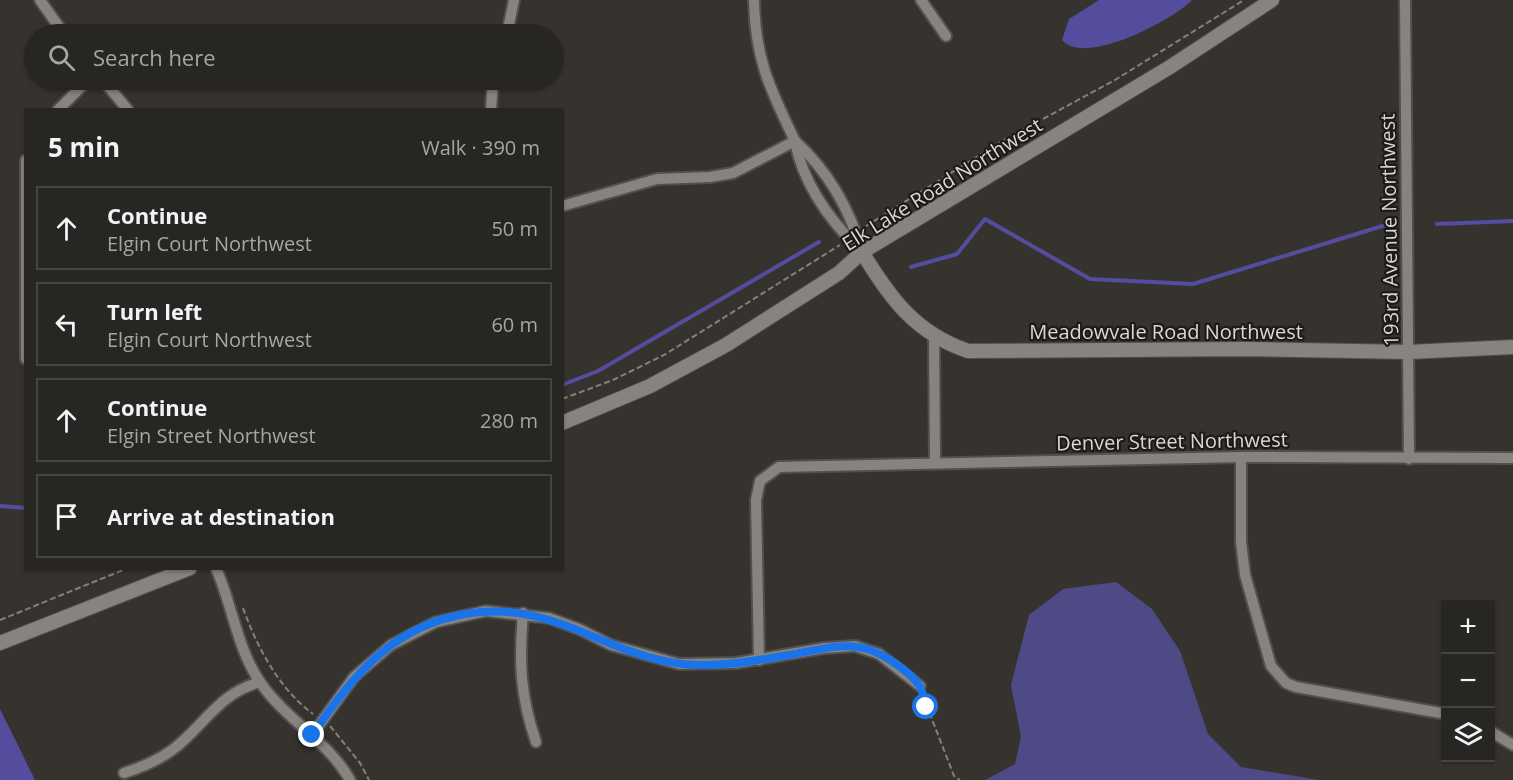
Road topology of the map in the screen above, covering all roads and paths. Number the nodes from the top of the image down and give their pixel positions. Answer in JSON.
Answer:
{"nodes":[{"id":1,"x":40,"y":0,"type":"edge"},
{"id":2,"x":514,"y":0,"type":"edge"},
{"id":3,"x":754,"y":0,"type":"edge"},
{"id":4,"x":921,"y":0,"type":"edge"},
{"id":5,"x":1244,"y":0,"type":"edge"},
{"id":6,"x":1272,"y":0,"type":"edge"},
{"id":7,"x":1406,"y":0,"type":"edge"},
{"id":8,"x":57,"y":24,"type":"edge"},
{"id":9,"x":509,"y":24,"type":"edge"},
{"id":10,"x":946,"y":36,"type":"dead end"},
{"id":11,"x":78,"y":90,"type":"edge"},
{"id":12,"x":111,"y":90,"type":"edge"},
{"id":13,"x":492,"y":90,"type":"edge"},
{"id":14,"x":60,"y":108,"type":"edge"},
{"id":15,"x":126,"y":108,"type":"edge"},
{"id":16,"x":491,"y":108,"type":"edge"},
{"id":17,"x":795,"y":141,"type":"junction"},
{"id":18,"x":564,"y":205,"type":"edge"},
{"id":19,"x":853,"y":235,"type":"junction"},
{"id":20,"x":862,"y":252,"type":"junction"},
{"id":21,"x":934,"y":338,"type":"junction"},
{"id":22,"x":1513,"y":347,"type":"edge"},
{"id":23,"x":1408,"y":352,"type":"junction"},
{"id":24,"x":564,"y":398,"type":"edge"},
{"id":25,"x":564,"y":422,"type":"edge"},
{"id":26,"x":1241,"y":457,"type":"junction"},
{"id":27,"x":1513,"y":458,"type":"edge"},
{"id":28,"x":1409,"y":459,"type":"junction"},
{"id":29,"x":935,"y":463,"type":"junction"},
{"id":30,"x":123,"y":570,"type":"edge"},
{"id":31,"x":185,"y":570,"type":"edge"},
{"id":32,"x":217,"y":570,"type":"edge"},
{"id":33,"x":241,"y":604,"type":"dead end"},
{"id":34,"x":523,"y":614,"type":"junction"},
{"id":35,"x":0,"y":620,"type":"edge"},
{"id":36,"x":0,"y":643,"type":"edge"},
{"id":37,"x":759,"y":660,"type":"junction"},
{"id":38,"x":260,"y":682,"type":"junction"},
{"id":39,"x":920,"y":686,"type":"joint"},
{"id":40,"x":1441,"y":713,"type":"edge"},
{"id":41,"x":322,"y":720,"type":"junction"},
{"id":42,"x":1495,"y":734,"type":"edge"},
{"id":43,"x":312,"y":735,"type":"junction"},
{"id":44,"x":536,"y":742,"type":"dead end"},
{"id":45,"x":1513,"y":745,"type":"edge"},
{"id":46,"x":124,"y":773,"type":"dead end"},
{"id":47,"x":350,"y":780,"type":"edge"},
{"id":48,"x":369,"y":780,"type":"edge"},
{"id":49,"x":960,"y":780,"type":"edge"}],
"edges":[{"from":1,"to":8,"type":"street"},
{"from":2,"to":9,"type":"street"},
{"from":3,"to":17,"type":"street"},
{"from":4,"to":10,"type":"street"},
{"from":5,"to":19,"type":"path"},
{"from":6,"to":20,"type":"street","name":"Elk Lake Road Northwest"},
{"from":7,"to":23,"type":"street","name":"193rd Avenue Northwest"},
{"from":11,"to":14,"type":"street"},
{"from":12,"to":15,"type":"street"},
{"from":13,"to":16,"type":"street"},
{"from":17,"to":18,"type":"street"},
{"from":17,"to":19,"type":"street"},
{"from":17,"to":19,"type":"street"},
{"from":19,"to":20,"type":"street"},
{"from":19,"to":24,"type":"path"},
{"from":20,"to":21,"type":"street","name":"Meadowvale Road Northwest"},
{"from":20,"to":25,"type":"street","name":"Elk Lake Road Northwest"},
{"from":21,"to":23,"type":"street","name":"Meadowvale Road Northwest"},
{"from":21,"to":29,"type":"street"},
{"from":22,"to":23,"type":"street","name":"Meadowvale Road Northwest"},
{"from":23,"to":28,"type":"street","name":"193rd Avenue Northwest"},
{"from":26,"to":28,"type":"street","name":"Denver Street Northwest"},
{"from":26,"to":29,"type":"street","name":"Denver Street Northwest"},
{"from":26,"to":40,"type":"street"},
{"from":27,"to":28,"type":"street","name":"Denver Street Northwest"},
{"from":29,"to":37,"type":"street","name":"Denver Street Northwest"},
{"from":30,"to":35,"type":"path"},
{"from":31,"to":36,"type":"street"},
{"from":32,"to":38,"type":"street"},
{"from":33,"to":41,"type":"path"},
{"from":34,"to":37,"type":"street"},
{"from":34,"to":41,"type":"street"},
{"from":34,"to":44,"type":"street"},
{"from":37,"to":39,"type":"street"},
{"from":38,"to":43,"type":"street"},
{"from":38,"to":46,"type":"street"},
{"from":39,"to":49,"type":"path"},
{"from":41,"to":43,"type":"street"},
{"from":41,"to":48,"type":"path"},
{"from":42,"to":45,"type":"street"},
{"from":43,"to":47,"type":"street"}]}
